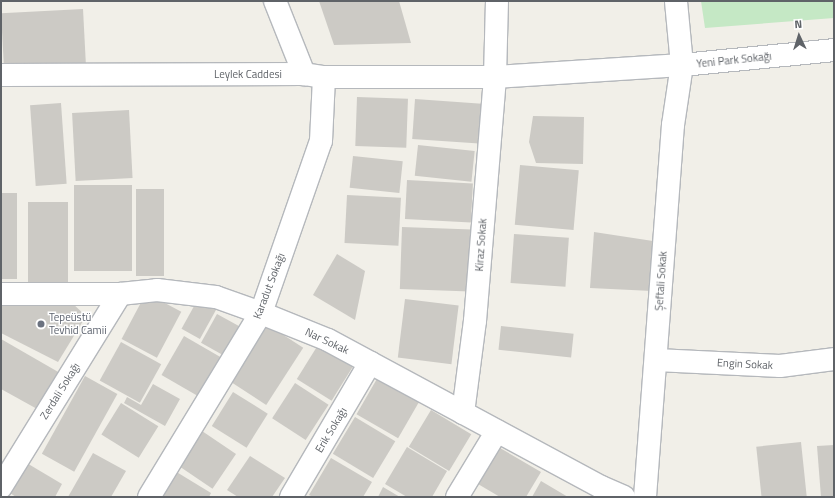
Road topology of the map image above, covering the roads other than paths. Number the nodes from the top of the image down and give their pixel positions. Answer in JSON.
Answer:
{"nodes":[{"id":1,"x":275,"y":1,"type":"edge"},
{"id":2,"x":497,"y":1,"type":"edge"},
{"id":3,"x":676,"y":1,"type":"edge"},
{"id":4,"x":834,"y":50,"type":"edge"},
{"id":5,"x":682,"y":65,"type":"junction"},
{"id":6,"x":1,"y":75,"type":"edge"},
{"id":7,"x":314,"y":75,"type":"junction"},
{"id":8,"x":495,"y":77,"type":"junction"},
{"id":9,"x":1,"y":294,"type":"edge"},
{"id":10,"x":120,"y":294,"type":"junction"},
{"id":11,"x":262,"y":313,"type":"junction"},
{"id":12,"x":834,"y":359,"type":"edge"},
{"id":13,"x":656,"y":360,"type":"junction"},
{"id":14,"x":370,"y":363,"type":"junction"},
{"id":15,"x":463,"y":413,"type":"junction"},
{"id":16,"x":497,"y":431,"type":"junction"},
{"id":17,"x":1,"y":487,"type":"edge"},
{"id":18,"x":598,"y":492,"type":"edge"},
{"id":19,"x":149,"y":497,"type":"edge"},
{"id":20,"x":291,"y":497,"type":"edge"},
{"id":21,"x":456,"y":497,"type":"edge"},
{"id":22,"x":624,"y":497,"type":"edge"},
{"id":23,"x":645,"y":497,"type":"edge"}],
"edges":[{"from":1,"to":7,"type":"street"},
{"from":2,"to":8,"type":"street","name":"Kiraz Sokak"},
{"from":3,"to":5,"type":"street","name":"Şeftali Sokak"},
{"from":4,"to":5,"type":"street","name":"Yeni Park Sokağı"},
{"from":5,"to":8,"type":"street","name":"Yeni Park Sokağı"},
{"from":5,"to":13,"type":"street","name":"Şeftali Sokak"},
{"from":6,"to":7,"type":"street","name":"Leylek Caddesi"},
{"from":7,"to":8,"type":"street","name":"Leylek Caddesi"},
{"from":7,"to":11,"type":"street","name":"Karadut Sokağı"},
{"from":8,"to":15,"type":"street","name":"Kiraz Sokak"},
{"from":9,"to":10,"type":"street","name":"Nar Sokak"},
{"from":10,"to":11,"type":"street","name":"Nar Sokak"},
{"from":10,"to":17,"type":"street","name":"Zerdali Sokağı"},
{"from":11,"to":14,"type":"street","name":"Nar Sokak"},
{"from":11,"to":19,"type":"street","name":"Karadut Sokağı"},
{"from":12,"to":13,"type":"street","name":"Engin Sokak"},
{"from":13,"to":23,"type":"street","name":"Şeftali Sokak"},
{"from":14,"to":15,"type":"street","name":"Nar Sokak"},
{"from":14,"to":20,"type":"street","name":"Erik Sokağı"},
{"from":15,"to":16,"type":"street","name":"Nar Sokak"},
{"from":16,"to":18,"type":"street","name":"Nar Sokak"},
{"from":16,"to":21,"type":"street"},
{"from":18,"to":22,"type":"street","name":"Nar Sokak"}]}
